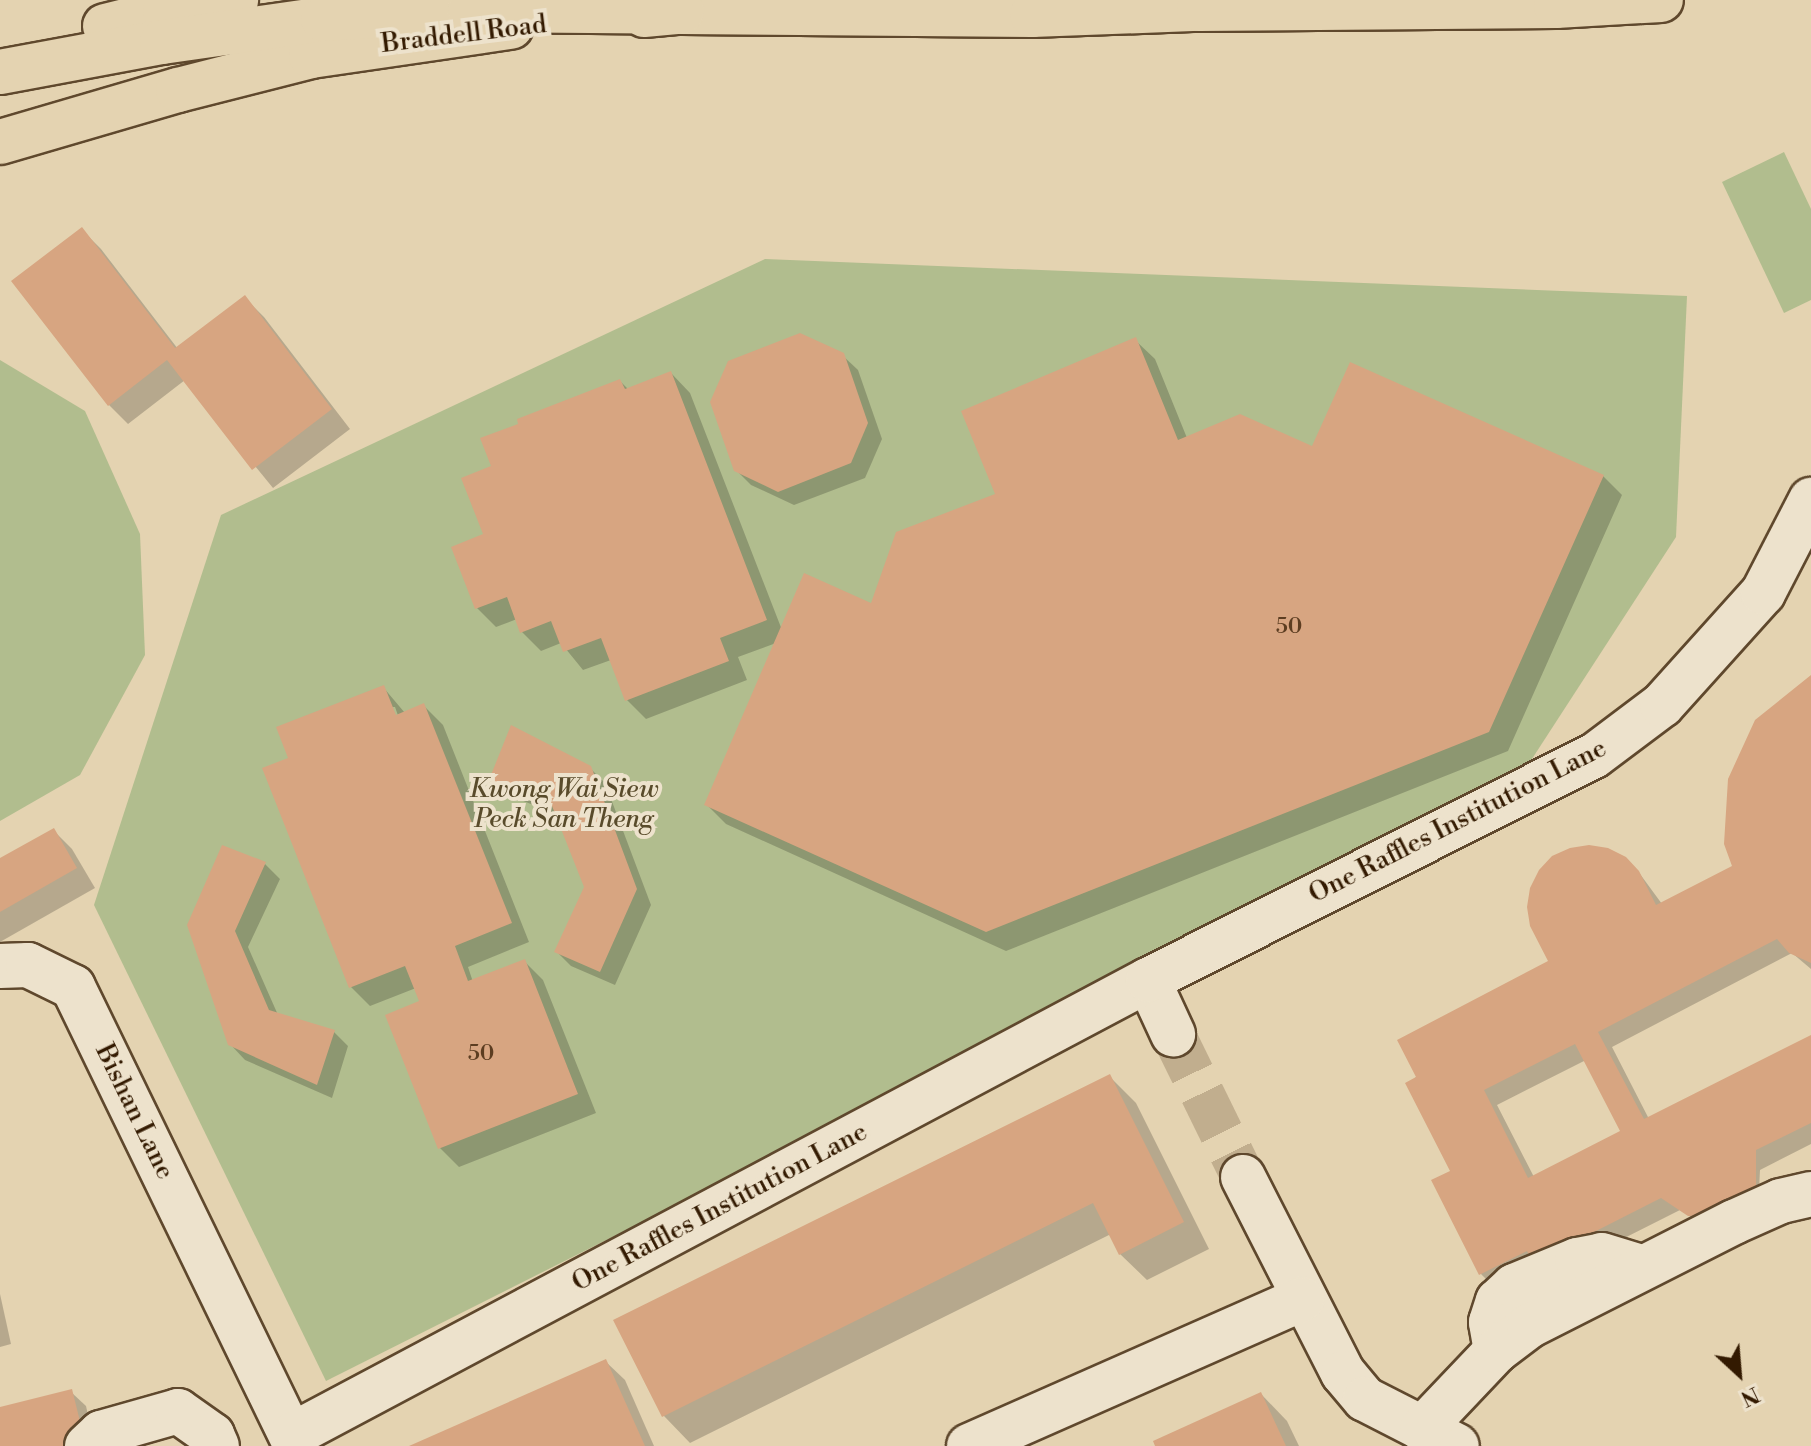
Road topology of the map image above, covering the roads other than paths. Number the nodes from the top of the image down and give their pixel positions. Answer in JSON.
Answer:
{"nodes":[{"id":1,"x":236,"y":0,"type":"edge"},
{"id":2,"x":1661,"y":0,"type":"edge"},
{"id":3,"x":682,"y":12,"type":"junction"},
{"id":4,"x":0,"y":53,"type":"edge"},
{"id":5,"x":0,"y":72,"type":"edge"},
{"id":6,"x":0,"y":142,"type":"edge"},
{"id":7,"x":1811,"y":500,"type":"edge"},
{"id":8,"x":0,"y":966,"type":"edge"},
{"id":9,"x":1148,"y":980,"type":"junction"},
{"id":10,"x":1173,"y":1034,"type":"tunnel mouth"},
{"id":11,"x":1243,"y":1177,"type":"tunnel mouth"},
{"id":12,"x":1811,"y":1194,"type":"edge"},
{"id":13,"x":1302,"y":1299,"type":"junction"},
{"id":14,"x":1440,"y":1437,"type":"edge"},
{"id":15,"x":294,"y":1440,"type":"edge"},
{"id":16,"x":87,"y":1446,"type":"edge"},
{"id":17,"x":217,"y":1446,"type":"edge"},
{"id":18,"x":969,"y":1446,"type":"edge"}],
"edges":[{"from":1,"to":4,"type":"main road"},
{"from":2,"to":3,"type":"main road","name":"Braddell Road"},
{"from":3,"to":5,"type":"main road"},
{"from":3,"to":6,"type":"main road","name":"Braddell Road"},
{"from":7,"to":9,"type":"lane","name":"One Raffles Institution Lane"},
{"from":8,"to":15,"type":"lane","name":"Bishan Lane"},
{"from":9,"to":10,"type":"lane"},
{"from":9,"to":15,"type":"lane","name":"One Raffles Institution Lane"},
{"from":11,"to":13,"type":"lane"},
{"from":12,"to":14,"type":"lane"},
{"from":13,"to":14,"type":"lane"},
{"from":13,"to":18,"type":"lane"},
{"from":16,"to":17,"type":"lane"}]}
